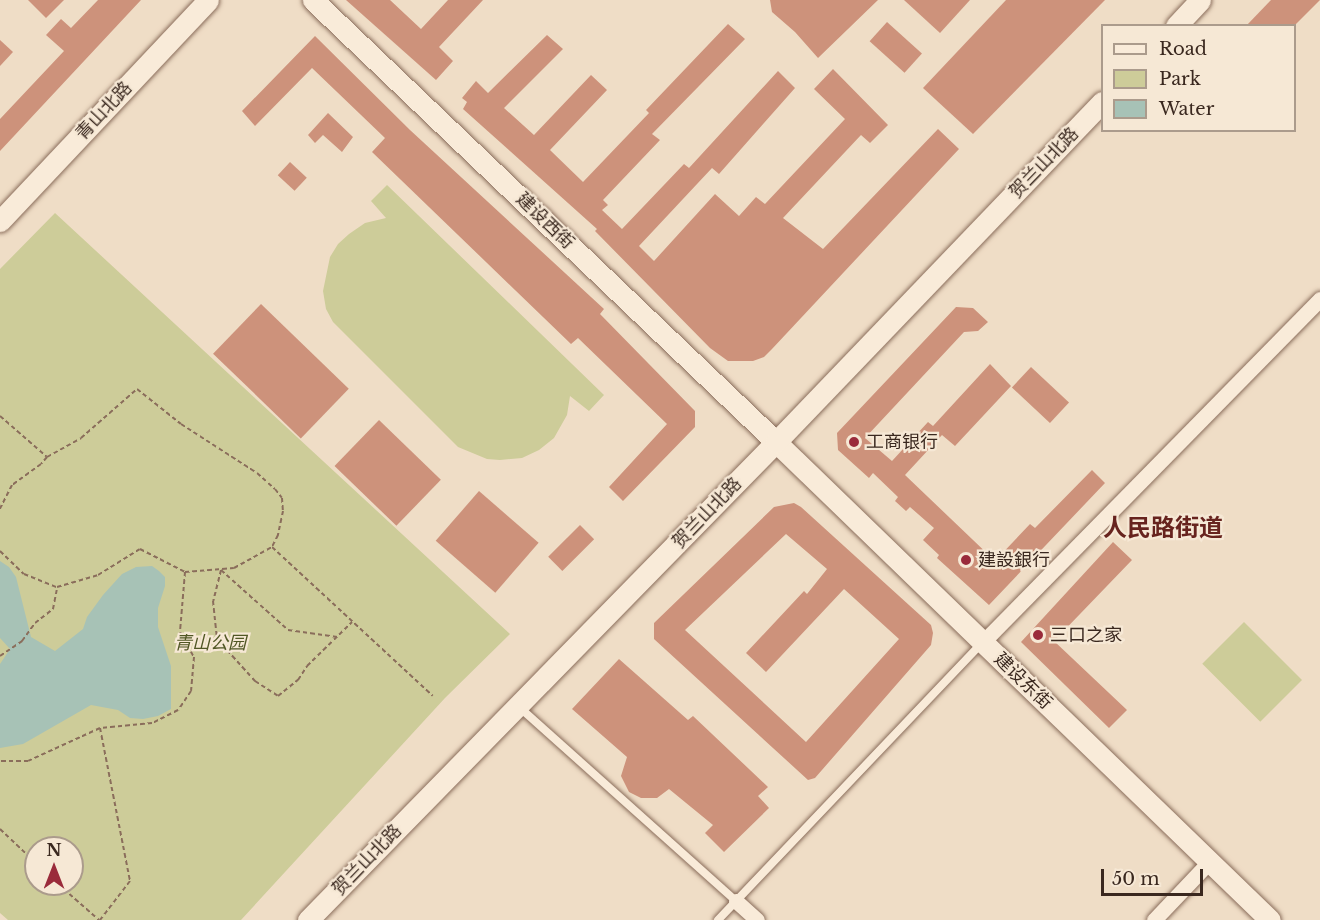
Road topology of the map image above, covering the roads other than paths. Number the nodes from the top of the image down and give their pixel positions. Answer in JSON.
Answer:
{"nodes":[{"id":1,"x":208,"y":0,"type":"edge"},
{"id":2,"x":313,"y":0,"type":"edge"},
{"id":3,"x":1200,"y":0,"type":"edge"},
{"id":4,"x":1178,"y":24,"type":"edge"},
{"id":5,"x":1101,"y":103,"type":"edge"},
{"id":6,"x":0,"y":221,"type":"edge"},
{"id":7,"x":1320,"y":299,"type":"edge"},
{"id":8,"x":776,"y":442,"type":"junction"},
{"id":9,"x":983,"y":642,"type":"junction"},
{"id":10,"x":518,"y":706,"type":"junction"},
{"id":11,"x":1209,"y":862,"type":"junction"},
{"id":12,"x":736,"y":901,"type":"junction"},
{"id":13,"x":308,"y":920,"type":"edge"},
{"id":14,"x":718,"y":920,"type":"edge"},
{"id":15,"x":758,"y":920,"type":"edge"},
{"id":16,"x":1154,"y":920,"type":"edge"},
{"id":17,"x":1270,"y":920,"type":"edge"}],
"edges":[{"from":1,"to":6,"type":"main road","name":"青山北路"},
{"from":2,"to":8,"type":"main road","name":"建设西街"},
{"from":3,"to":4,"type":"main road"},
{"from":5,"to":8,"type":"main road","name":"贺兰山北路"},
{"from":7,"to":9,"type":"street"},
{"from":8,"to":9,"type":"main road","name":"建设东街"},
{"from":8,"to":10,"type":"main road","name":"贺兰山北路"},
{"from":9,"to":11,"type":"main road","name":"建设东街"},
{"from":9,"to":12,"type":"lane"},
{"from":10,"to":12,"type":"lane"},
{"from":10,"to":13,"type":"main road","name":"贺兰山北路"},
{"from":11,"to":16,"type":"street"},
{"from":11,"to":17,"type":"main road","name":"建设东街"},
{"from":12,"to":14,"type":"lane"},
{"from":12,"to":15,"type":"street"}]}
